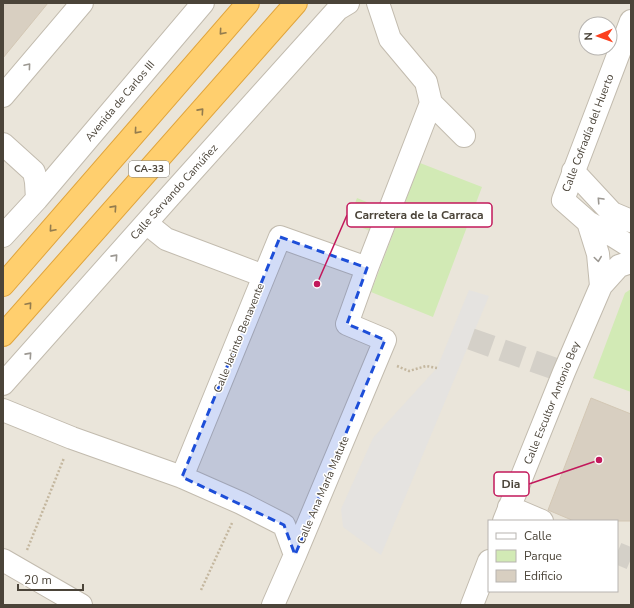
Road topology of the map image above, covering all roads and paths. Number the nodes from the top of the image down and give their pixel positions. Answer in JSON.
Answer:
{"nodes":[{"id":1,"x":82,"y":3,"type":"edge"},
{"id":2,"x":203,"y":3,"type":"edge"},
{"id":3,"x":248,"y":3,"type":"edge"},
{"id":4,"x":296,"y":3,"type":"edge"},
{"id":5,"x":348,"y":3,"type":"edge"},
{"id":6,"x":378,"y":3,"type":"edge"},
{"id":7,"x":631,"y":21,"type":"edge"},
{"id":8,"x":3,"y":96,"type":"edge"},
{"id":9,"x":431,"y":103,"type":"junction"},
{"id":10,"x":464,"y":136,"type":"dead end"},
{"id":11,"x":3,"y":144,"type":"edge"},
{"id":12,"x":573,"y":172,"type":"junction"},
{"id":13,"x":37,"y":199,"type":"junction"},
{"id":14,"x":631,"y":221,"type":"edge"},
{"id":15,"x":588,"y":222,"type":"junction"},
{"id":16,"x":146,"y":223,"type":"junction"},
{"id":17,"x":3,"y":236,"type":"edge"},
{"id":18,"x":623,"y":242,"type":"edge"},
{"id":19,"x":631,"y":262,"type":"edge"},
{"id":20,"x":367,"y":268,"type":"junction"},
{"id":21,"x":264,"y":276,"type":"junction"},
{"id":22,"x":3,"y":286,"type":"edge"},
{"id":23,"x":601,"y":286,"type":"junction"},
{"id":24,"x":3,"y":335,"type":"edge"},
{"id":25,"x":378,"y":359,"type":"junction"},
{"id":26,"x":437,"y":368,"type":"dead end"},
{"id":27,"x":3,"y":384,"type":"edge"},
{"id":28,"x":3,"y":410,"type":"edge"},
{"id":29,"x":72,"y":438,"type":"junction"},
{"id":30,"x":182,"y":478,"type":"junction"},
{"id":31,"x":241,"y":503,"type":"junction"},
{"id":32,"x":507,"y":514,"type":"edge"},
{"id":33,"x":537,"y":520,"type":"edge"},
{"id":34,"x":295,"y":555,"type":"junction"},
{"id":35,"x":488,"y":564,"type":"edge"},
{"id":36,"x":11,"y":565,"type":"edge"},
{"id":37,"x":201,"y":590,"type":"dead end"},
{"id":38,"x":81,"y":605,"type":"edge"},
{"id":39,"x":273,"y":605,"type":"edge"},
{"id":40,"x":472,"y":605,"type":"edge"}],
"edges":[{"from":8,"to":1,"type":"street","one_way":true},
{"from":2,"to":13,"type":"street","name":"Avenida de Carlos III"},
{"from":3,"to":22,"type":"highway","number":"CA-33","one_way":true},
{"from":24,"to":4,"type":"highway","number":"CA-33","one_way":true},
{"from":5,"to":16,"type":"street","name":"Calle Servando Camúñez"},
{"from":6,"to":9,"type":"street"},
{"from":7,"to":12,"type":"street","name":"Calle Cofradía del Huerto"},
{"from":9,"to":10,"type":"street"},
{"from":9,"to":20,"type":"street","name":"Calle Ana María Matute"},
{"from":11,"to":13,"type":"street"},
{"from":14,"to":12,"type":"street","one_way":true},
{"from":12,"to":15,"type":"street","name":"Calle Cofradía del Huerto"},
{"from":13,"to":17,"type":"street","name":"Avenida de Carlos III"},
{"from":15,"to":18,"type":"street"},
{"from":15,"to":23,"type":"street","one_way":true},
{"from":16,"to":21,"type":"street","name":"Calle Jacinto Benavente"},
{"from":27,"to":16,"type":"street","name":"Calle Servando Camúñez","one_way":true},
{"from":19,"to":23,"type":"street"},
{"from":20,"to":21,"type":"street"},
{"from":20,"to":25,"type":"street","name":"Calle Ana María Matute"},
{"from":21,"to":30,"type":"street","name":"Calle Jacinto Benavente"},
{"from":23,"to":32,"type":"street","name":"Calle Escultor Antonio Bey"},
{"from":25,"to":26,"type":"path"},
{"from":25,"to":34,"type":"street","name":"Calle Ana María Matute"},
{"from":28,"to":29,"type":"street","name":"Calle Ana María Matute"},
{"from":29,"to":30,"type":"street","name":"Calle Ana María Matute"},
{"from":29,"to":36,"type":"path"},
{"from":30,"to":31,"type":"street","name":"Calle Ana María Matute"},
{"from":31,"to":34,"type":"street","name":"Calle Ana María Matute"},
{"from":31,"to":37,"type":"path"},
{"from":32,"to":33,"type":"street"},
{"from":34,"to":39,"type":"street"},
{"from":35,"to":40,"type":"street"},
{"from":36,"to":38,"type":"street"}]}
